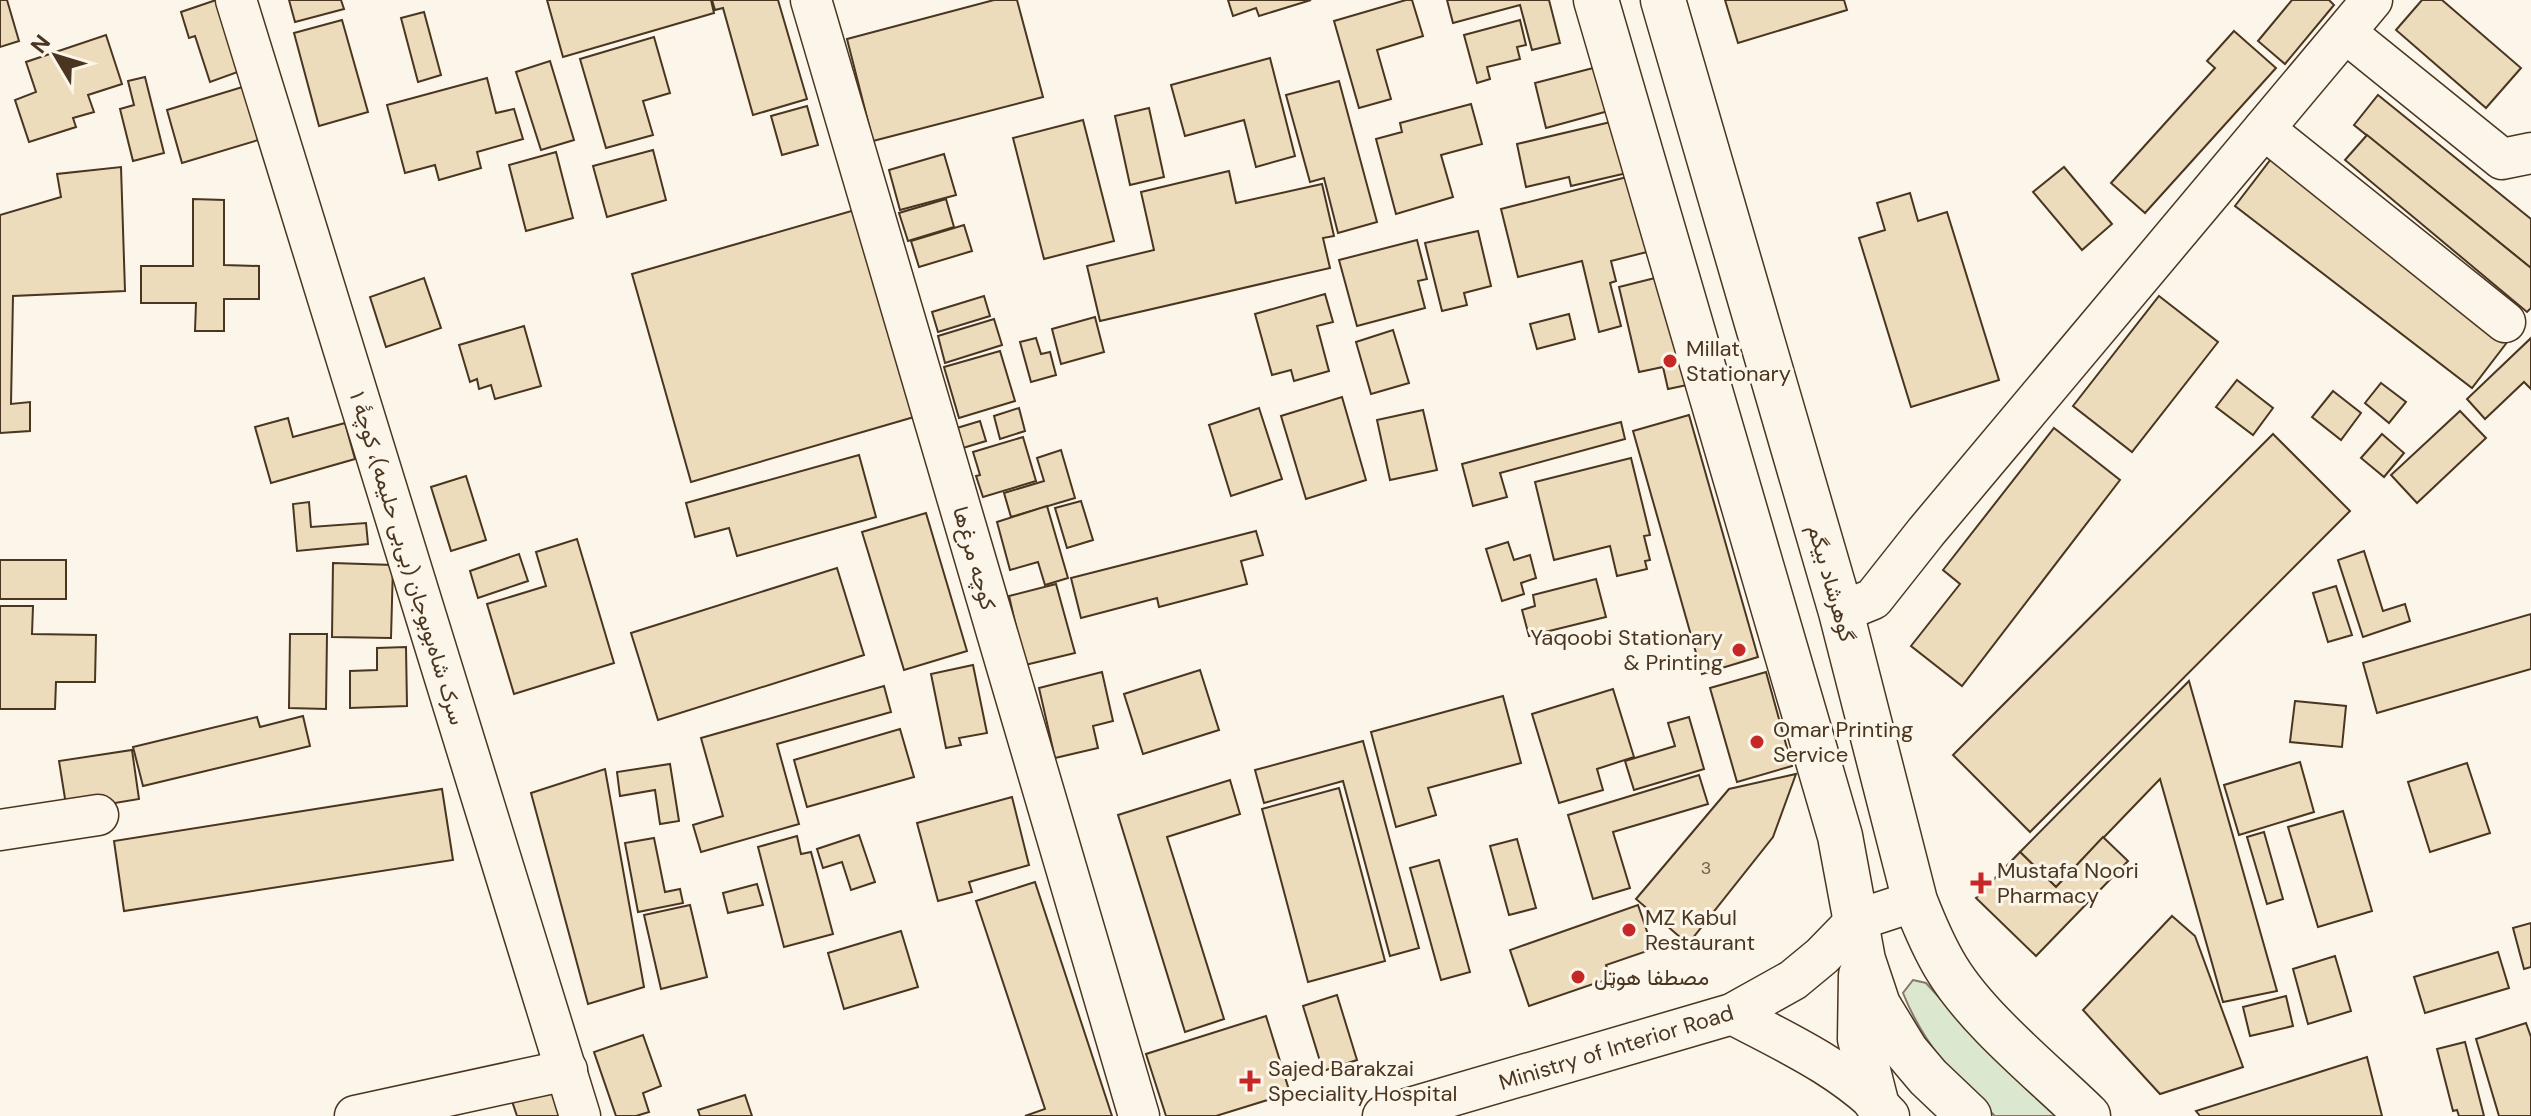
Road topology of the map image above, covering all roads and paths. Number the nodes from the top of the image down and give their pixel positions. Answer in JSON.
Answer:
{"nodes":[{"id":1,"x":236,"y":0,"type":"edge"},
{"id":2,"x":811,"y":0,"type":"edge"},
{"id":3,"x":1596,"y":0,"type":"edge"},
{"id":4,"x":1663,"y":0,"type":"edge"},
{"id":5,"x":2372,"y":0,"type":"edge"},
{"id":6,"x":2346,"y":33,"type":"junction"},
{"id":7,"x":2264,"y":129,"type":"junction"},
{"id":8,"x":2531,"y":153,"type":"edge"},
{"id":9,"x":2505,"y":322,"type":"dead end"},
{"id":10,"x":1841,"y":612,"type":"junction"},
{"id":11,"x":98,"y":815,"type":"dead end"},
{"id":12,"x":0,"y":830,"type":"edge"},
{"id":13,"x":1915,"y":901,"type":"junction"},
{"id":14,"x":1859,"y":936,"type":"junction"},
{"id":15,"x":1732,"y":1014,"type":"junction"},
{"id":16,"x":567,"y":1070,"type":"junction"},
{"id":17,"x":1882,"y":1109,"type":"edge"},
{"id":18,"x":355,"y":1116,"type":"edge"},
{"id":19,"x":580,"y":1116,"type":"edge"},
{"id":20,"x":1139,"y":1116,"type":"edge"},
{"id":21,"x":1383,"y":1116,"type":"edge"},
{"id":22,"x":1969,"y":1116,"type":"edge"},
{"id":23,"x":2088,"y":1116,"type":"edge"}],
"edges":[{"from":1,"to":16,"type":"street","name":"سرک شاه‌بوبوجان (بی‌بی حلیمه)، کوچۀ ۱"},
{"from":2,"to":20,"type":"street","name":"کوچه مرغ‌ها"},
{"from":3,"to":14,"type":"main road"},
{"from":4,"to":10,"type":"main road","name":"گوهرشاد بیگم"},
{"from":5,"to":6,"type":"street"},
{"from":6,"to":7,"type":"street"},
{"from":6,"to":8,"type":"street"},
{"from":7,"to":9,"type":"street"},
{"from":7,"to":10,"type":"street"},
{"from":10,"to":13,"type":"main road","name":"گوهرشاد بیگم"},
{"from":11,"to":12,"type":"street"},
{"from":13,"to":14,"type":"street","name":"Ministry of Interior Road"},
{"from":13,"to":23,"type":"main road","name":"گوهرشاد بیگم"},
{"from":14,"to":15,"type":"street","name":"Ministry of Interior Road"},
{"from":14,"to":17,"type":"main road"},
{"from":14,"to":22,"type":"main road"},
{"from":15,"to":17,"type":"street"},
{"from":15,"to":21,"type":"street","name":"Ministry of Interior Road"},
{"from":16,"to":18,"type":"street"},
{"from":16,"to":19,"type":"street","name":"سرک شاه‌بوبوجان (بی‌بی حلیمه)، کوچۀ ۱"}]}
